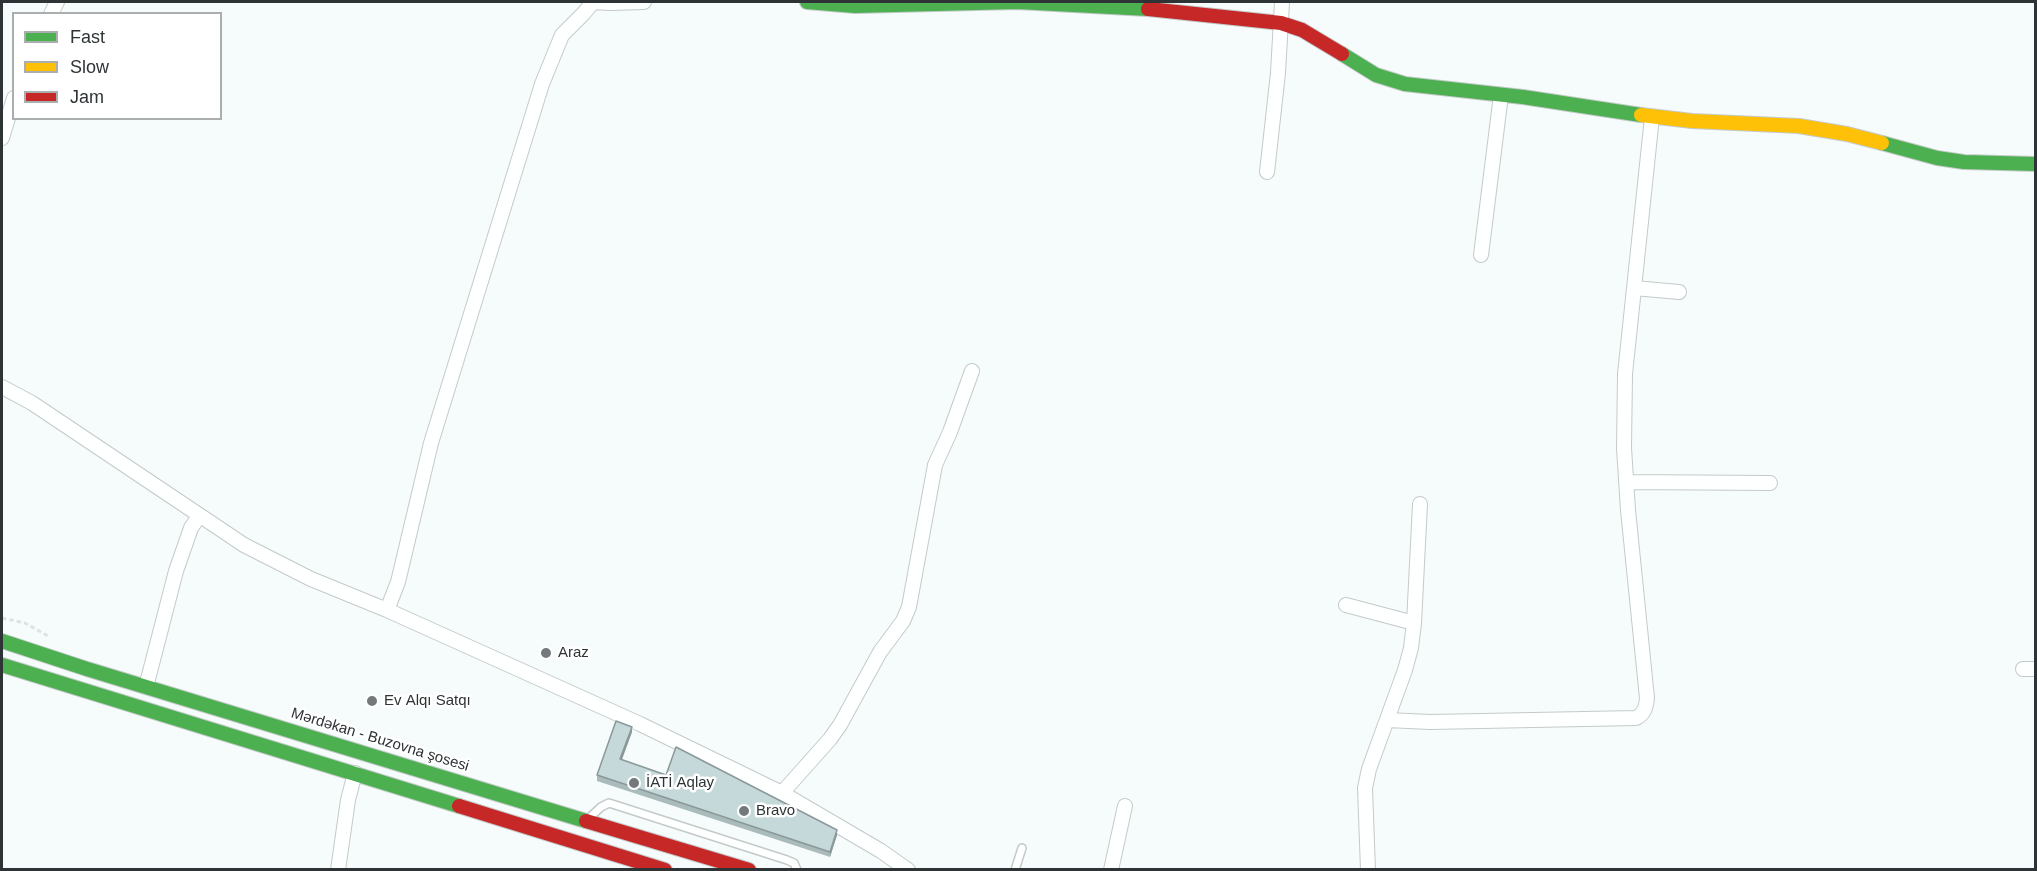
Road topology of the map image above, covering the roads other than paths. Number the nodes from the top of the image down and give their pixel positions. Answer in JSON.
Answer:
{"nodes":[{"id":1,"x":592,"y":2,"type":"edge"},
{"id":2,"x":644,"y":2,"type":"edge"},
{"id":3,"x":807,"y":2,"type":"edge"},
{"id":4,"x":1282,"y":2,"type":"edge"},
{"id":5,"x":1143,"y":5,"type":"edge"},
{"id":6,"x":1281,"y":23,"type":"junction"},
{"id":7,"x":1501,"y":94,"type":"junction"},
{"id":8,"x":12,"y":105,"type":"edge"},
{"id":9,"x":1652,"y":117,"type":"junction"},
{"id":10,"x":2,"y":138,"type":"edge"},
{"id":11,"x":2036,"y":164,"type":"edge"},
{"id":12,"x":1267,"y":172,"type":"dead end"},
{"id":13,"x":1481,"y":255,"type":"dead end"},
{"id":14,"x":1634,"y":288,"type":"junction"},
{"id":15,"x":1679,"y":292,"type":"dead end"},
{"id":16,"x":972,"y":370,"type":"dead end"},
{"id":17,"x":2,"y":387,"type":"edge"},
{"id":18,"x":1627,"y":482,"type":"junction"},
{"id":19,"x":1770,"y":483,"type":"dead end"},
{"id":20,"x":1419,"y":504,"type":"dead end"},
{"id":21,"x":199,"y":516,"type":"junction"},
{"id":22,"x":1346,"y":605,"type":"dead end"},
{"id":23,"x":387,"y":610,"type":"junction"},
{"id":24,"x":1414,"y":623,"type":"junction"},
{"id":25,"x":2,"y":641,"type":"edge"},
{"id":26,"x":2,"y":665,"type":"edge"},
{"id":27,"x":146,"y":687,"type":"junction"},
{"id":28,"x":1387,"y":720,"type":"junction"},
{"id":29,"x":355,"y":773,"type":"junction"},
{"id":30,"x":782,"y":793,"type":"junction"},
{"id":31,"x":1125,"y":806,"type":"dead end"},
{"id":32,"x":587,"y":821,"type":"junction"},
{"id":33,"x":1022,"y":848,"type":"dead end"},
{"id":34,"x":338,"y":870,"type":"edge"},
{"id":35,"x":665,"y":870,"type":"edge"},
{"id":36,"x":749,"y":870,"type":"edge"},
{"id":37,"x":797,"y":870,"type":"edge"},
{"id":38,"x":908,"y":870,"type":"edge"},
{"id":39,"x":1015,"y":870,"type":"edge"},
{"id":40,"x":1112,"y":870,"type":"edge"},
{"id":41,"x":1368,"y":870,"type":"edge"}],
"edges":[{"from":1,"to":2,"type":"street"},
{"from":1,"to":23,"type":"street"},
{"from":3,"to":5,"type":"main road"},
{"from":4,"to":6,"type":"street"},
{"from":5,"to":6,"type":"main road"},
{"from":6,"to":7,"type":"main road"},
{"from":6,"to":12,"type":"street"},
{"from":7,"to":9,"type":"main road"},
{"from":7,"to":13,"type":"street"},
{"from":8,"to":10,"type":"street"},
{"from":9,"to":11,"type":"main road"},
{"from":9,"to":14,"type":"street"},
{"from":14,"to":15,"type":"street"},
{"from":14,"to":18,"type":"street"},
{"from":16,"to":30,"type":"street"},
{"from":17,"to":21,"type":"street"},
{"from":18,"to":19,"type":"street"},
{"from":18,"to":28,"type":"street"},
{"from":20,"to":24,"type":"street"},
{"from":21,"to":23,"type":"street"},
{"from":21,"to":27,"type":"street"},
{"from":22,"to":24,"type":"street"},
{"from":23,"to":30,"type":"street"},
{"from":24,"to":28,"type":"street"},
{"from":25,"to":27,"type":"main road","name":"Mərdəkan - Buzovna şosesi"},
{"from":26,"to":29,"type":"main road"},
{"from":27,"to":32,"type":"main road","name":"Mərdəkan - Buzovna şosesi"},
{"from":28,"to":41,"type":"street"},
{"from":29,"to":34,"type":"street"},
{"from":29,"to":35,"type":"main road"},
{"from":30,"to":38,"type":"street"},
{"from":31,"to":40,"type":"street"},
{"from":32,"to":36,"type":"main road","name":"Mərdəkan - Buzovna şosesi"},
{"from":32,"to":37,"type":"lane"},
{"from":33,"to":39,"type":"lane"}]}
